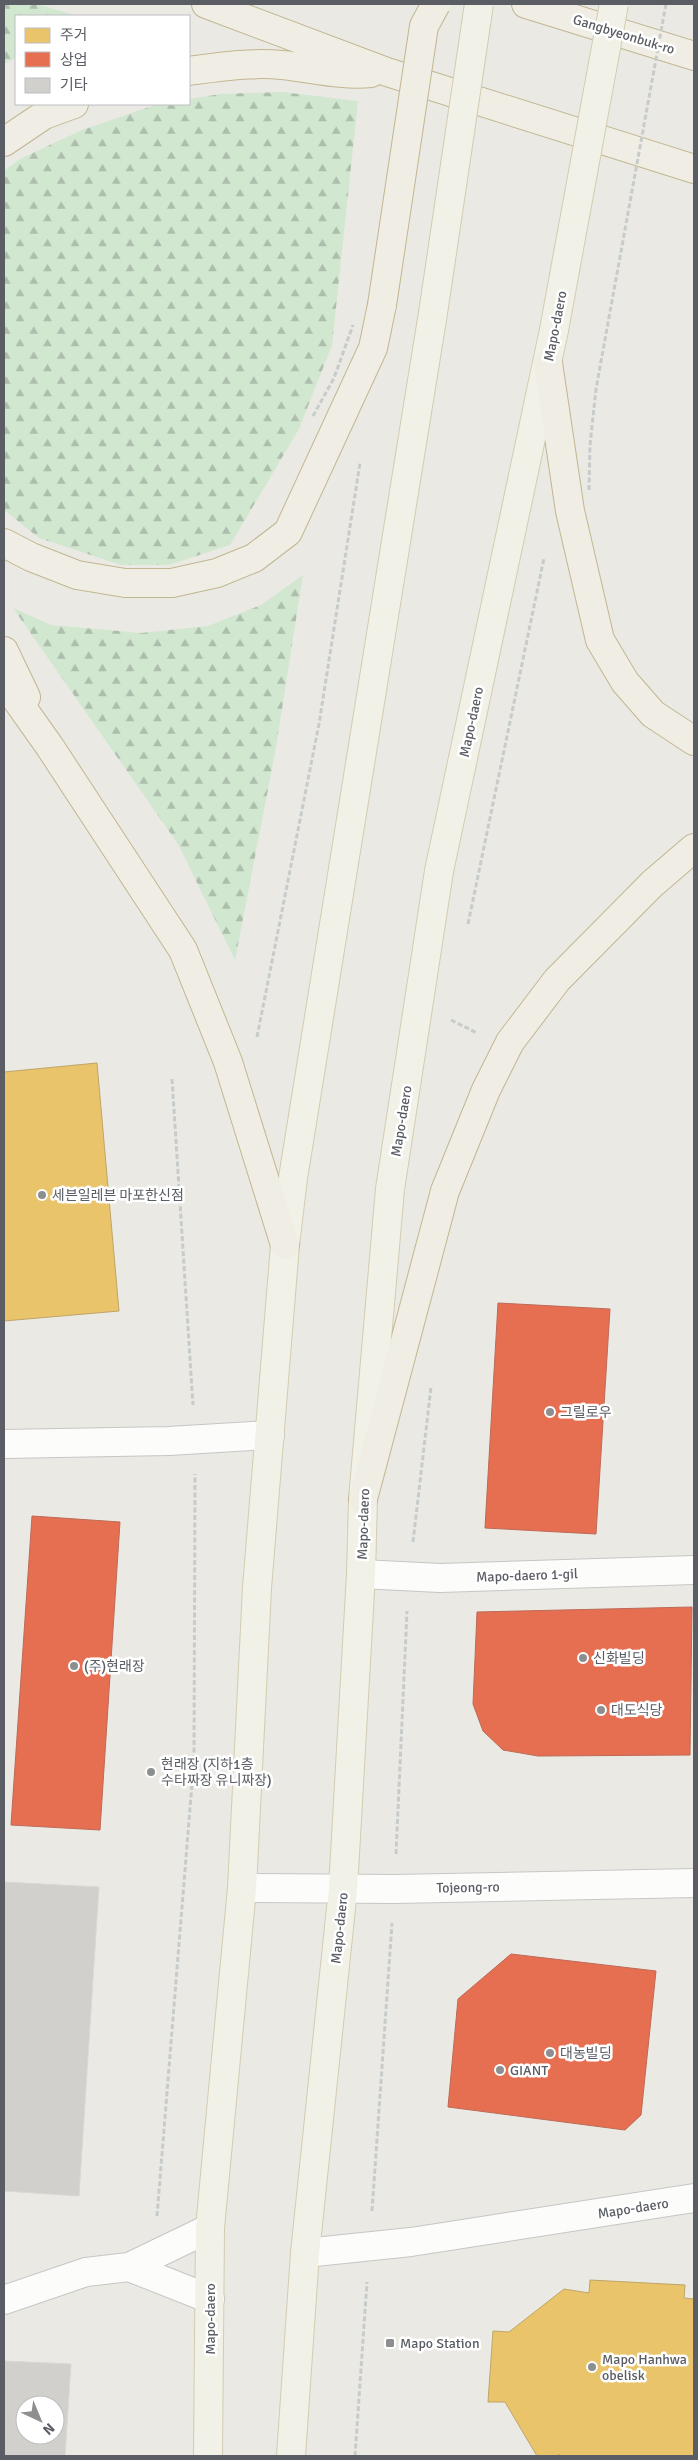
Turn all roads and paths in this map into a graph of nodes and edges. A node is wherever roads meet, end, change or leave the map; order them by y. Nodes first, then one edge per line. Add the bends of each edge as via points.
1 (206, 4) edge
2 (436, 4) edge
3 (478, 4) edge
4 (526, 4) edge
5 (614, 4) edge
6 (666, 4) edge
7 (694, 56) edge
8 (190, 71) edge
9 (387, 72) junction
10 (71, 105) edge
11 (4, 142) edge
12 (694, 170) edge
13 (548, 363) junction
14 (362, 454) dead end
15 (588, 490) dead end
16 (4, 543) edge
17 (544, 555) dead end
18 (4, 651) edge
19 (4, 682) edge
20 (694, 741) edge
21 (50, 746) junction
22 (694, 848) edge
23 (467, 931) dead end
24 (444, 1016) dead end
25 (257, 1038) dead end
26 (506, 1049) junction
27 (172, 1079) dead end
28 (285, 1245) junction
29 (432, 1383) dead end
30 (270, 1435) junction
31 (195, 1439) junction
32 (4, 1444) edge
33 (363, 1499) junction
34 (694, 1570) edge
35 (361, 1574) junction
36 (409, 1576) junction
37 (694, 1883) edge
38 (242, 1888) junction
39 (344, 1889) junction
40 (394, 1889) junction
41 (694, 2198) edge
42 (210, 2228) junction
43 (370, 2246) junction
44 (305, 2253) junction
45 (154, 2254) junction
46 (129, 2267) junction
47 (210, 2299) junction
48 (4, 2300) edge
49 (208, 2456) edge
50 (291, 2456) edge
51 (355, 2456) edge

1 - 9 highway
2 - 16 highway, bridge via 424,26 373,348 288,532 254,558 217,573 172,583 125,583 77,575
3 - 28 main road, Mapo-daero, bridge via 433,313 296,1158
4 - 7 highway, Gangbyeonbuk-ro
5 - 13 main road, Mapo-daero, bridge
6 - 15 path, bridge via 596,389
8 - 9 highway via 236,65 280,65 348,75
9 - 12 highway
10 - 11 highway via 44,114
13 - 20 highway via 570,511 600,640 625,682 653,714
13 - 33 main road, Mapo-daero via 439,871 390,1189
14 - 25 path via 319,724
17 - 23 path
18 - 21 highway
19 - 21 highway
21 - 28 highway via 183,950 228,1062
22 - 26 highway via 652,884 557,980
24 - 26 path
26 - 33 highway via 445,1191
27 - 31 path
28 - 30 main road, Mapo-daero
29 - 36 path
30 - 31 street
30 - 38 main road, Mapo-daero via 257,1588
31 - 32 street
31 - 45 path via 194,1759
33 - 35 main road, Mapo-daero
34 - 36 street, Mapo-daero 1-gil via 440,1578
35 - 36 street, Mapo-daero 1-gil
35 - 39 main road, Mapo-daero
36 - 40 path
37 - 40 street, Tojeong-ro
38 - 39 street, Tojeong-ro
38 - 42 main road, Mapo-daero
39 - 40 street, Tojeong-ro
39 - 44 main road, Mapo-daero
40 - 43 path
41 - 43 street, Mapo-daero
42 - 45 street
42 - 47 main road, Mapo-daero
43 - 44 street, Mapo-daero
43 - 51 path
44 - 50 main road, Mapo-daero
45 - 46 street
46 - 47 street
46 - 48 street via 86,2272
47 - 49 main road, Mapo-daero

